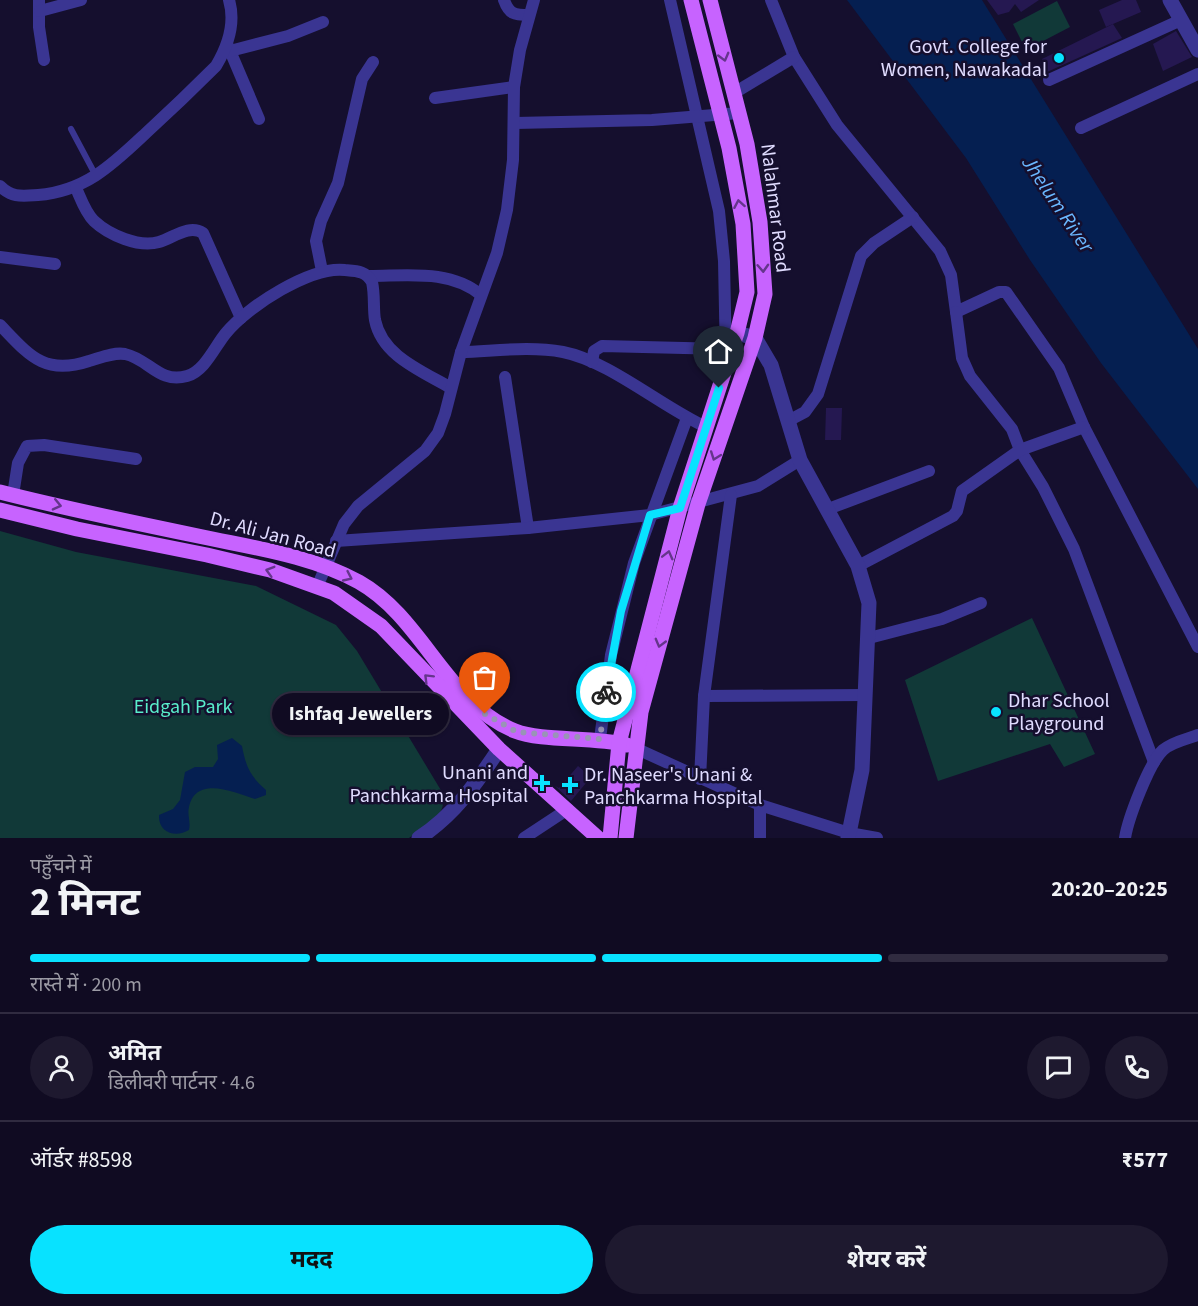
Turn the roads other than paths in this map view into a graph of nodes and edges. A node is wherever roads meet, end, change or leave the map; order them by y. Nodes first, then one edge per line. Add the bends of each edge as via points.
1 (81, 0) edge
2 (229, 0) edge
3 (504, 0) edge
4 (534, 0) edge
5 (670, 0) edge
6 (691, 0) edge
7 (710, 0) edge
8 (771, 0) edge
9 (1170, 0) edge
10 (39, 6) edge
11 (529, 15) junction
12 (1181, 20) junction
13 (323, 22) dead end
14 (1194, 33) edge
15 (229, 48) junction
16 (1198, 50) edge
17 (794, 57) junction
18 (44, 60) dead end
19 (373, 62) dead end
20 (1198, 74) edge
21 (1050, 80) dead end
22 (514, 87) junction
23 (734, 93) junction
24 (435, 98) dead end
25 (739, 113) junction
26 (720, 114) junction
27 (698, 116) junction
28 (259, 119) dead end
29 (515, 123) junction
30 (1081, 128) dead end
31 (71, 129) dead end
32 (97, 177) junction
33 (0, 186) edge
34 (76, 188) junction
35 (914, 217) junction
36 (0, 257) edge
37 (55, 264) dead end
38 (322, 271) junction
39 (369, 276) junction
40 (481, 295) junction
41 (956, 312) junction
42 (241, 318) junction
43 (0, 325) edge
44 (737, 333) junction
45 (755, 338) junction
46 (725, 349) junction
47 (461, 352) junction
48 (592, 362) junction
49 (726, 368) junction
50 (505, 377) dead end
51 (451, 388) junction
52 (687, 418) junction
53 (788, 421) junction
54 (706, 427) junction
55 (1084, 427) junction
56 (1020, 450) junction
57 (136, 459) dead end
58 (800, 460) junction
59 (930, 471) dead end
60 (6, 493) edge
61 (731, 495) junction
62 (698, 504) junction
63 (680, 508) junction
64 (828, 509) junction
65 (0, 510) edge
66 (650, 515) junction
67 (528, 528) junction
68 (336, 541) junction
69 (858, 566) junction
70 (326, 567) junction
71 (317, 587) junction
72 (981, 603) dead end
73 (869, 638) junction
74 (1198, 647) edge
75 (864, 695) junction
76 (704, 696) junction
77 (1198, 735) edge
78 (600, 739) junction
79 (619, 743) junction
80 (635, 748) junction
81 (499, 749) junction
82 (1154, 762) junction
83 (700, 779) junction
84 (760, 805) junction
85 (568, 809) junction
86 (848, 836) edge
87 (419, 838) edge
88 (524, 838) edge
89 (598, 838) edge
90 (610, 838) edge
91 (626, 838) edge
92 (760, 838) edge
93 (877, 838) edge
94 (1125, 838) edge

1 - 10 street
2 - 15 street
3 - 11 street via 513,15
4 - 11 street
5 - 27 street
6 - 26 main road, Nalahmar Road
7 -> 23 main road, Nalahmar Road
8 - 17 street
9 - 12 street
10 - 18 street
11 - 22 street
12 - 14 street
12 - 21 street
13 - 15 street via 288,36
14 - 16 street
15 - 28 street
15 - 32 street via 216,66
17 - 23 street
17 - 35 street via 837,125
19 - 38 street via 362,79 338,183 318,231 317,257
20 - 30 street
22 - 24 street
22 - 29 street
23 - 25 main road, Nalahmar Road
25 - 26 street
25 -> 45 main road, Nalahmar Road via 760,222 765,294
26 - 27 street
44 -> 26 main road, Nalahmar Road via 747,292 742,224
27 - 29 street
27 - 46 street via 720,221
29 - 40 street via 507,210 497,253
31 - 32 lane
32 - 34 street
33 - 34 street via 17,196
34 - 42 street via 94,222 133,241 159,242 191,229 203,233
35 - 41 street via 940,251 956,293
35 - 53 street via 861,256 818,394 805,411
36 - 37 street
38 - 39 street via 354,271
38 - 42 street
39 - 40 street via 453,279
39 - 51 street via 381,340 394,354
40 - 47 street
41 - 55 street via 999,292 1010,294 1059,368
41 - 56 street via 962,358 970,376 1012,429
42 - 43 street via 197,372 175,378 163,376 125,354 61,368 44,364 27,353
44 - 45 street
44 - 49 main road, Nalahmar Road
45 - 53 street via 771,364
45 -> 62 main road, Nalahmar Road
46 - 48 street via 602,346 594,351
46 - 49 street
47 - 48 street via 531,349 564,352
47 - 51 street
48 - 52 street
49 - 54 main road, Nalahmar Road
50 - 67 street
51 - 68 street via 438,433 425,451 358,506
52 - 54 street
52 - 66 street
53 - 58 street
54 - 63 main road, Nalahmar Road
55 - 56 street
55 - 74 street
56 - 69 street via 962,491 953,516
56 - 82 street via 1074,549
57 - 60 street via 44,445 27,446
58 - 61 street via 758,486
58 - 64 street
59 - 64 street
60 -> 70 main road, Dr. Ali Jan Road via 260,548
61 - 62 street
61 - 76 street
62 - 63 street
62 -> 80 main road, Nalahmar Road via 641,711
63 - 66 street
79 -> 63 main road, Nalahmar Road
64 - 69 street
71 -> 65 main road, Dr. Ali Jan Road via 270,570
66 - 67 street
66 - 78 street via 618,622
67 - 68 street
68 - 70 street
69 - 73 street via 869,603
70 - 71 street
70 -> 78 main road, Dr. Ali Jan Road via 360,582 392,608 485,714 517,732
81 -> 71 main road, Dr. Ali Jan Road via 381,626 362,610
72 - 73 street via 942,619
73 - 75 street
75 - 76 street
75 - 86 street via 862,771
76 - 83 street
77 - 82 street via 1169,746
78 - 79 main road, Dr. Ali Jan Road
79 - 80 main road
79 - 90 main road, Nalahmar Road
80 - 83 street
80 - 91 main road, Nalahmar Road
81 - 85 main road, Dr. Ali Jan Road
81 - 87 street via 471,791 438,825
82 - 94 street
83 - 84 street
84 - 86 street
84 - 92 street
85 - 88 street
85 - 89 main road, Dr. Ali Jan Road
86 - 93 street

